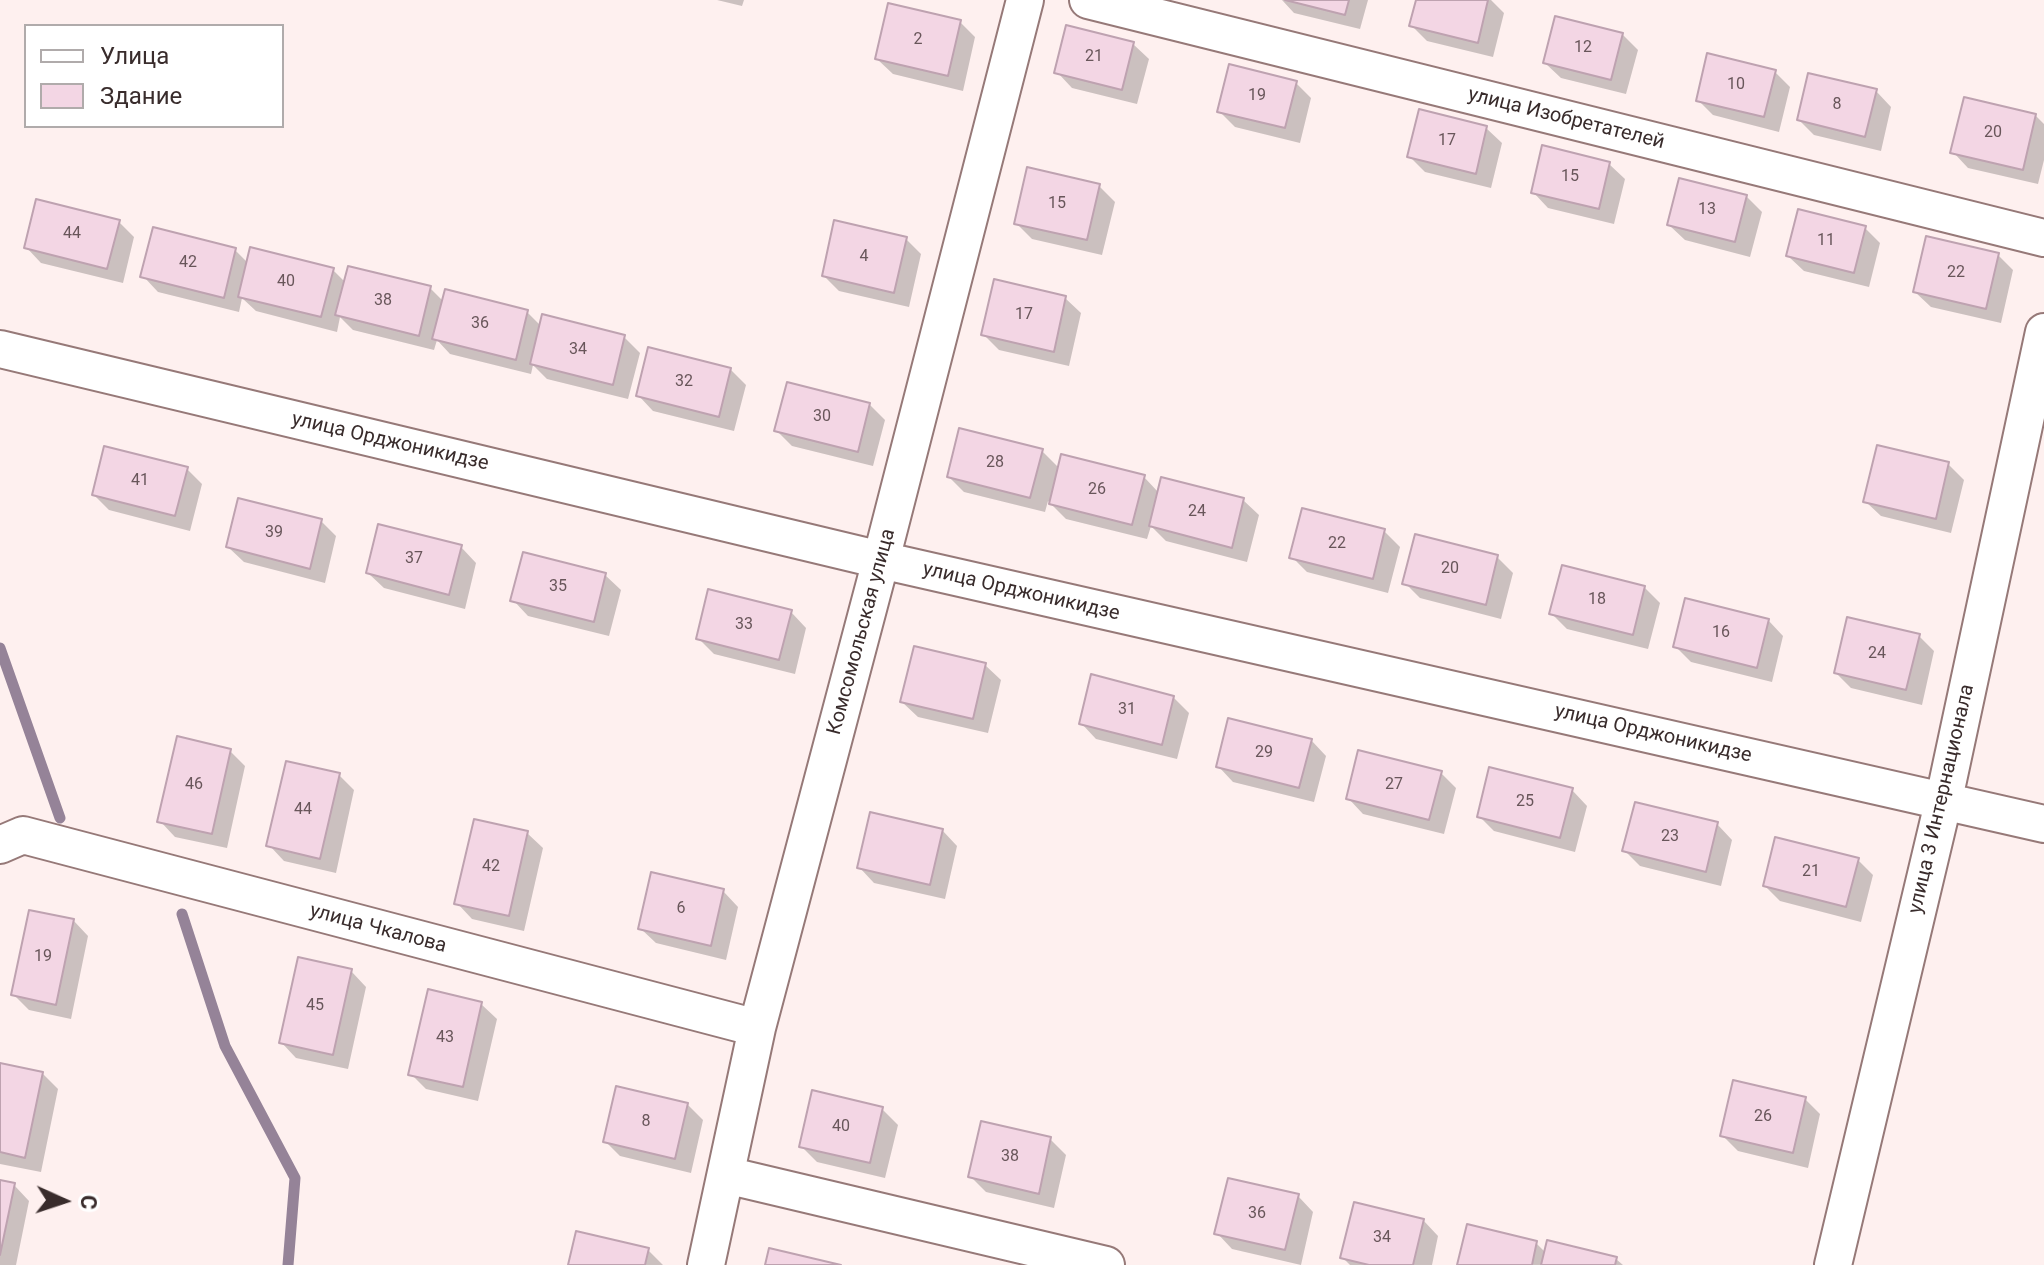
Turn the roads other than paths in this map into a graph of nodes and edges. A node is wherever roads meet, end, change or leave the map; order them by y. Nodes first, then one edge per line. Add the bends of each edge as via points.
1 (1025, 0) edge
2 (1088, 0) edge
3 (2044, 238) edge
4 (2044, 332) edge
5 (0, 349) edge
6 (881, 560) junction
7 (1944, 799) junction
8 (2044, 824) edge
9 (0, 845) edge
10 (757, 1028) junction
11 (726, 1175) junction
12 (706, 1265) edge
13 (1106, 1265) edge
14 (1833, 1265) edge

1 - 6 street, Комсомольская улица
2 - 3 street, улица Изобретателей
4 - 7 street, улица 3 Интернационала
5 - 6 street, улица Орджоникидзе
6 - 7 street, улица Орджоникидзе
6 - 10 street, Комсомольская улица
7 - 8 street, улица Орджоникидзе
7 - 14 street, улица 3 Интернационала
9 - 10 street, улица Чкалова via 23,835
10 - 11 street, Комсомольская улица
11 - 12 street, Комсомольская улица
11 - 13 street

